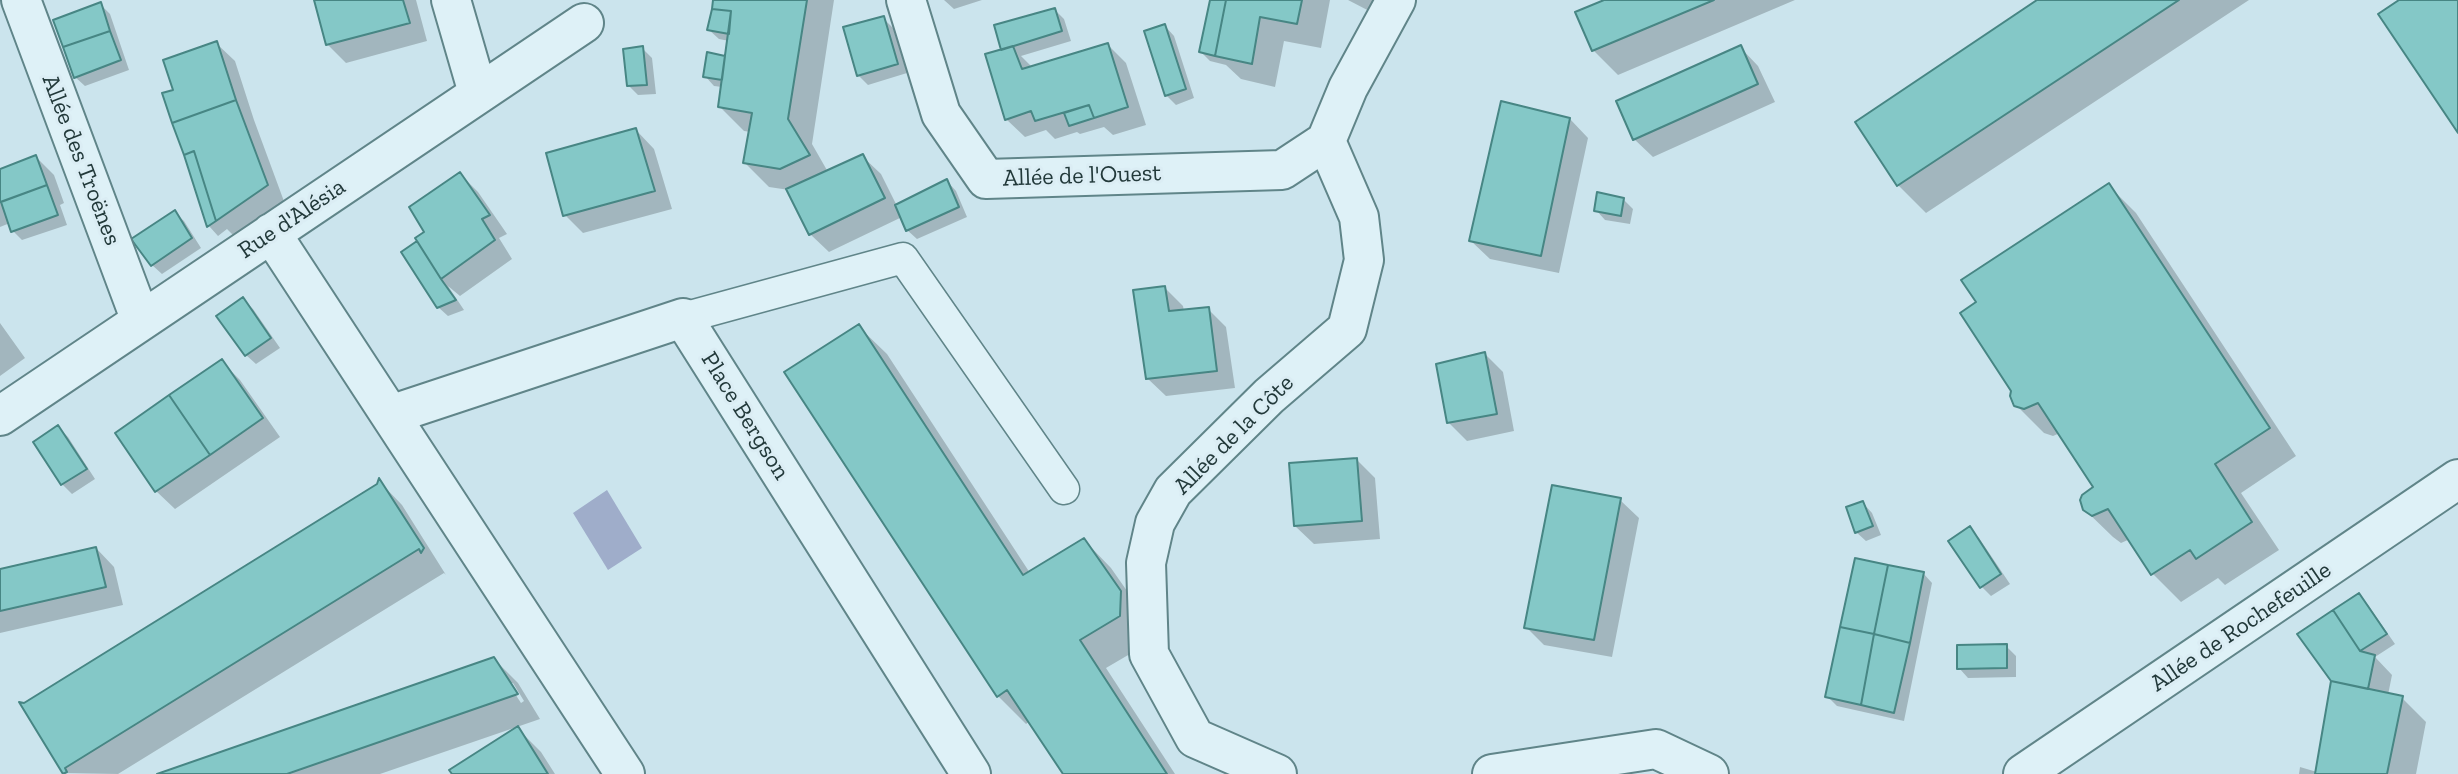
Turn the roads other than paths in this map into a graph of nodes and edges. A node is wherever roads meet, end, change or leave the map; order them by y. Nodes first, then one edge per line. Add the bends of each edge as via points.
1 (21, 0) edge
2 (451, 0) edge
3 (905, 0) edge
4 (1396, 0) edge
5 (584, 23) dead end
6 (478, 93) junction
7 (1326, 141) junction
8 (271, 233) junction
9 (683, 318) junction
10 (141, 321) junction
11 (390, 415) junction
12 (0, 416) edge
13 (2458, 479) edge
14 (1064, 489) dead end
15 (625, 774) edge
16 (971, 774) edge
17 (1277, 774) edge
18 (1492, 774) edge
19 (1709, 774) edge
20 (2023, 774) edge

1 - 10 street, Allée des Troënes
2 - 6 street
3 - 7 street, Allée de l'Ouest via 941,114 986,179 1282,170
4 - 7 street via 1348,88
5 - 6 street, Rue d'Alésia
6 - 8 street, Rue d'Alésia
7 - 17 street, Allée de la Côte via 1359,217 1364,260 1347,329 1269,396 1173,491 1155,523 1146,563 1149,654 1195,738
8 - 10 street, Rue d'Alésia
8 - 11 street
9 - 11 street
9 - 14 lane via 903,258
9 - 16 street, Place Bergson
10 - 12 street, Rue d'Alésia
11 - 15 street
13 - 20 street, Allée de Rochefeuille
18 - 19 street via 1656,748

